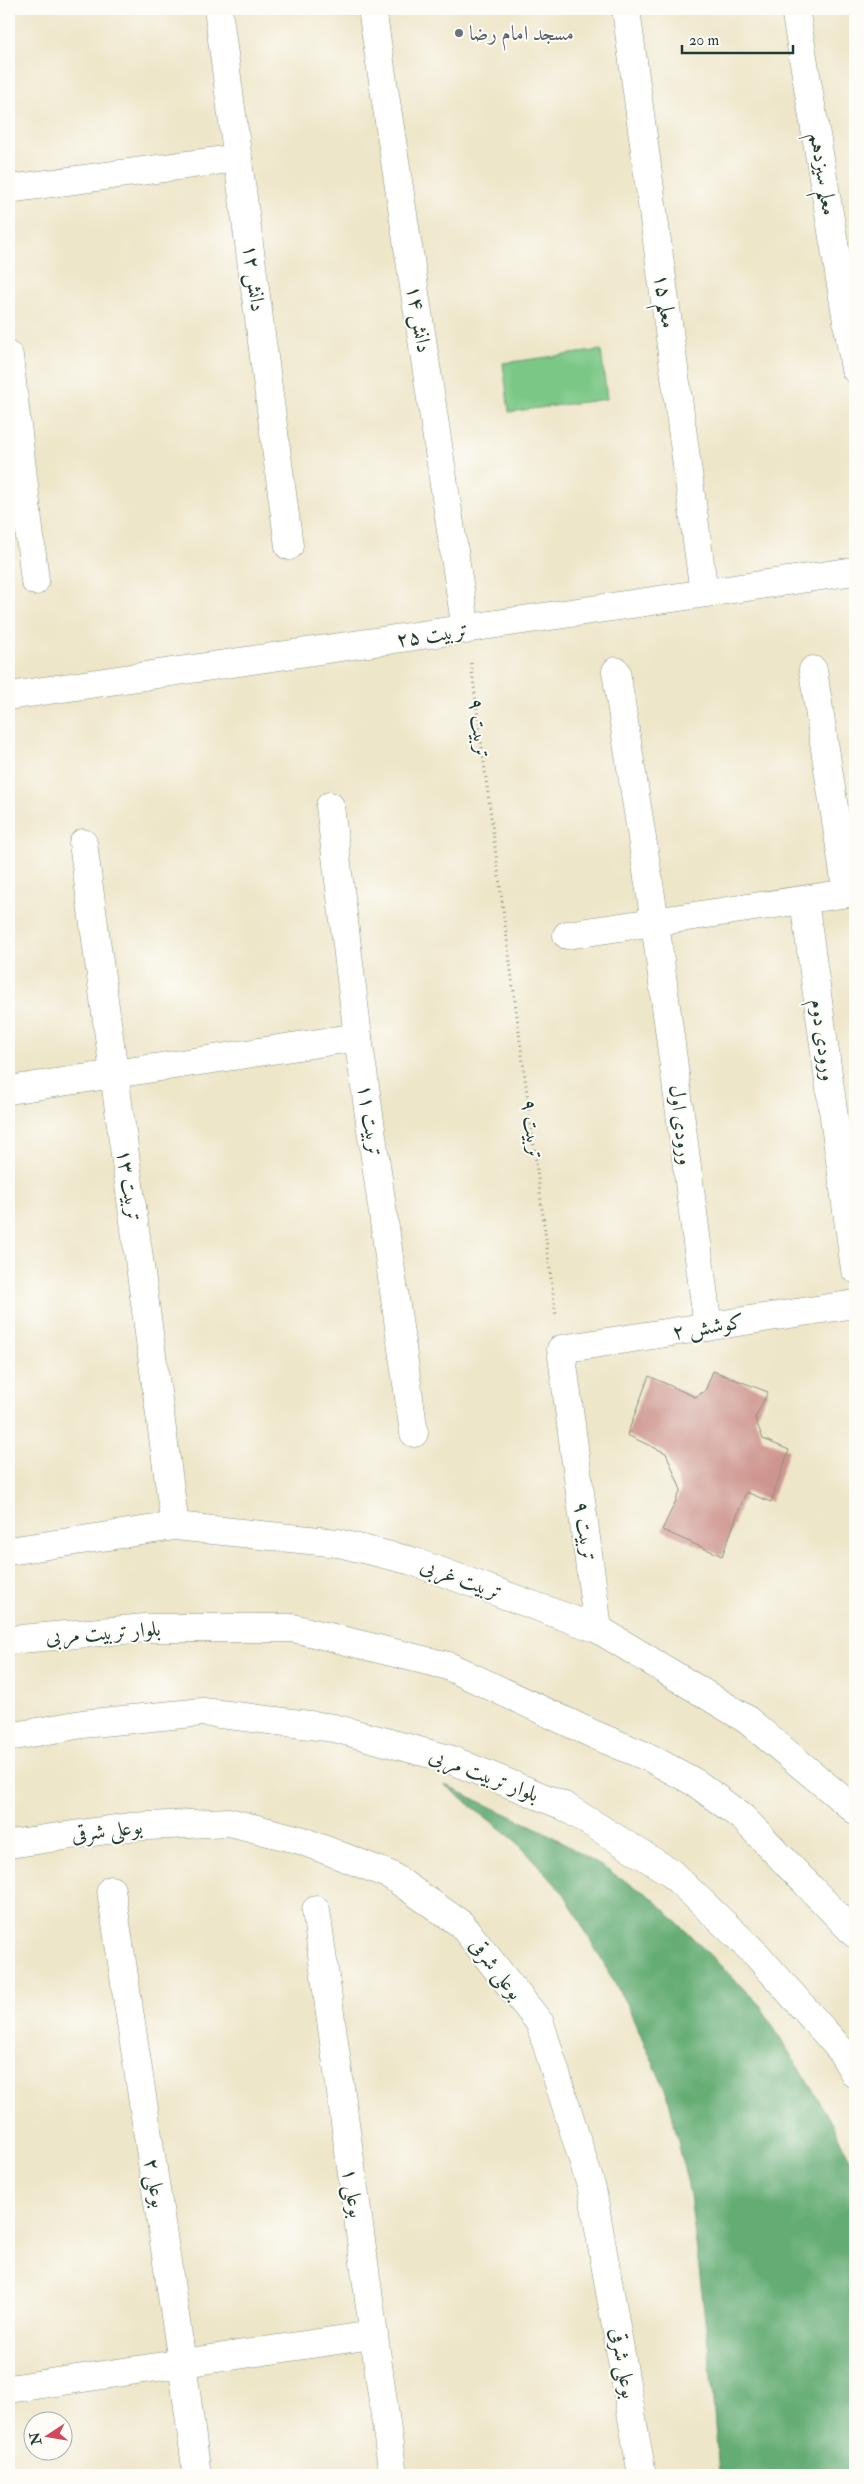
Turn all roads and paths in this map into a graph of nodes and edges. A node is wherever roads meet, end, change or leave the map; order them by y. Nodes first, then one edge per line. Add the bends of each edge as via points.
1 (218, 9) edge
2 (372, 9) edge
3 (626, 9) edge
4 (795, 9) edge
5 (238, 158) junction
6 (9, 189) edge
7 (9, 356) edge
8 (855, 369) edge
9 (289, 546) dead end
10 (855, 571) edge
11 (35, 581) dead end
12 (704, 593) junction
13 (466, 630) junction
14 (813, 670) dead end
15 (616, 671) dead end
16 (9, 696) edge
17 (330, 806) dead end
18 (84, 843) dead end
19 (851, 893) edge
20 (804, 900) junction
21 (655, 922) junction
22 (567, 935) dead end
23 (358, 1037) junction
24 (114, 1073) junction
25 (9, 1090) edge
26 (855, 1268) edge
27 (855, 1304) edge
28 (708, 1327) junction
29 (561, 1349) junction
30 (414, 1434) dead end
31 (174, 1526) junction
32 (9, 1551) edge
33 (598, 1629) junction
34 (9, 1640) edge
35 (9, 1737) edge
36 (855, 1810) edge
37 (9, 1844) edge
38 (112, 1890) dead end
39 (316, 1910) dead end
40 (855, 1934) edge
41 (855, 2074) edge
42 (372, 2335) junction
43 (182, 2362) junction
44 (9, 2389) edge
45 (197, 2475) edge
46 (393, 2475) edge
47 (642, 2475) edge

1 - 5 street, دانش ۱۲
2 - 13 street, دانش ۱۴
3 - 12 street, معلم ۱۵
4 - 8 street, معلم سیزدهم
5 - 6 street
5 - 9 street, دانش ۱۲
7 - 11 street
10 - 12 street, تربیت ۲۵
12 - 13 street, تربیت ۲۵
13 - 16 street, تربیت ۲۵
13 - 29 path, تربیت ۹
14 - 19 street
15 - 21 street, ورودی اول
17 - 23 street, تربیت ۱۱
18 - 24 street, تربیت ۱۳
19 - 20 street
20 - 21 street
20 - 26 street, ورودی دوم
21 - 22 street
21 - 28 street, ورودی اول
23 - 24 street
23 - 30 street, تربیت ۱۱
24 - 25 street
24 - 31 street, تربیت ۱۳
27 - 28 street, کوشش ۲
28 - 29 street, کوشش ۲
29 - 33 street, تربیت ۹
31 - 32 street, تربیت غربی
31 - 33 street, تربیت غربی via 338,1543 412,1562
33 - 36 street, تربیت غربی via 746,1719
34 - 40 street, بلوار تربیت مربی via 145,1628 293,1628 448,1666 650,1758 696,1783 743,1818
35 - 41 street, بلوار تربیت مربی via 82,1724 203,1712 334,1728 449,1759 564,1806 670,1872 757,1955 840,2049
37 - 47 street, بوعلی شرقی via 129,1827 229,1822 300,1840 390,1875 460,1924 540,2024 592,2189
38 - 43 street, بوعلی ۲
39 - 42 street, بوعلی ۱
42 - 43 street
42 - 46 street, بوعلی ۱
43 - 44 street
43 - 45 street, بوعلی ۲

